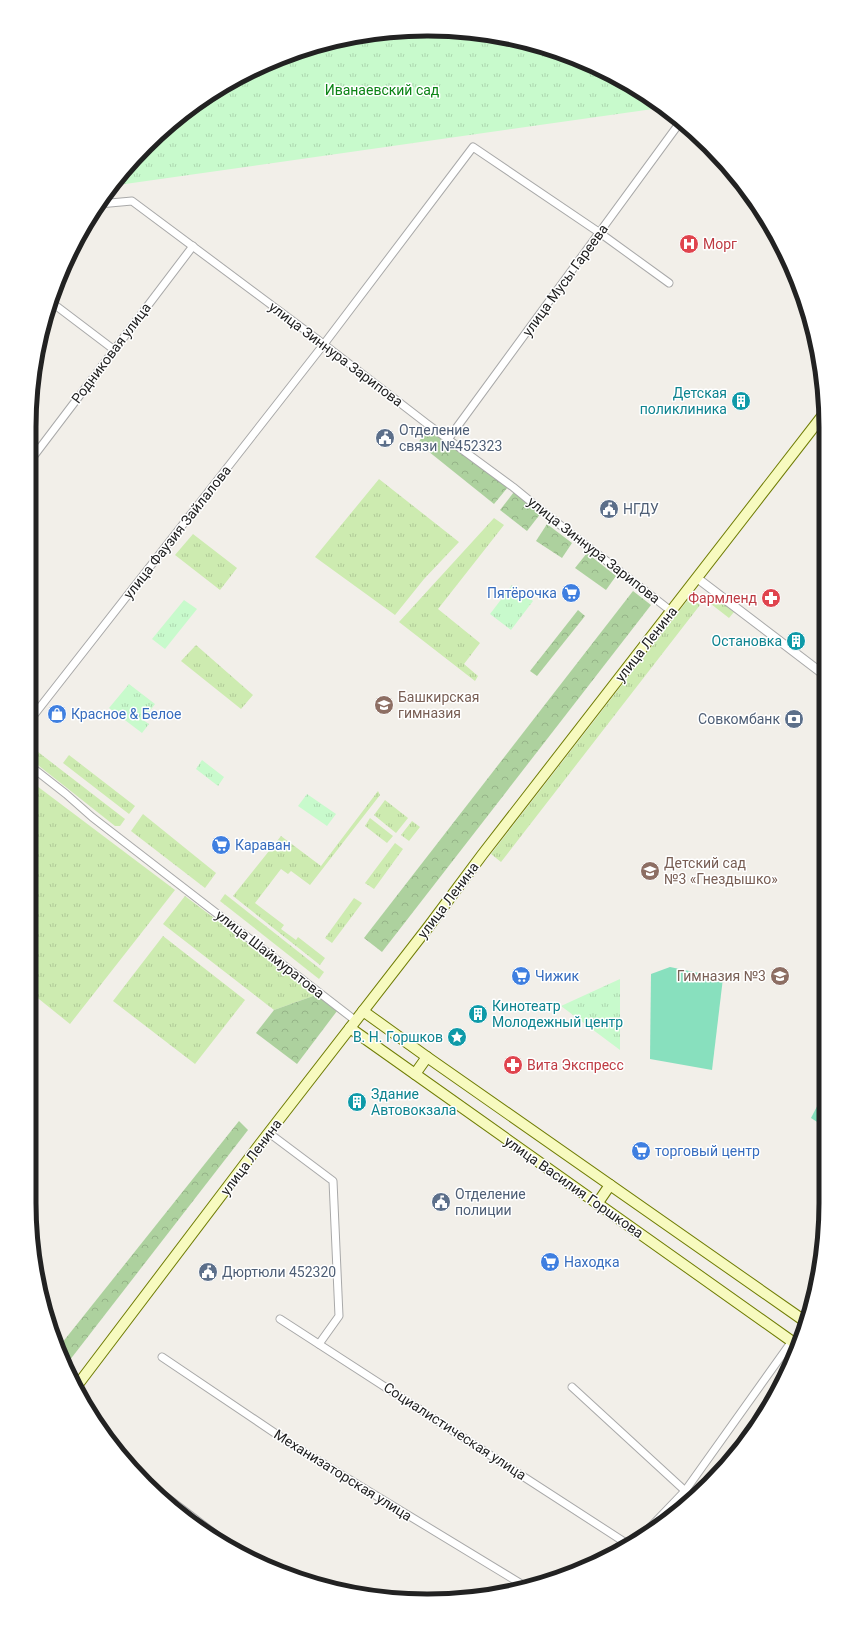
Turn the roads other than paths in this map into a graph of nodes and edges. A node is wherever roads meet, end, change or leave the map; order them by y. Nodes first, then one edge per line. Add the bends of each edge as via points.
1 (677, 126) edge
2 (107, 203) edge
3 (600, 233) junction
4 (193, 246) junction
5 (669, 283) dead end
6 (56, 306) edge
7 (324, 344) junction
8 (113, 349) junction
9 (819, 421) edge
10 (449, 438) junction
11 (36, 453) edge
12 (697, 578) junction
13 (671, 611) junction
14 (819, 670) edge
15 (36, 712) edge
16 (36, 771) edge
17 (364, 1011) junction
18 (353, 1024) junction
19 (427, 1057) junction
20 (415, 1074) junction
21 (268, 1134) junction
22 (610, 1185) junction
23 (597, 1204) junction
24 (280, 1319) dead end
25 (801, 1319) edge
26 (793, 1342) edge
27 (320, 1344) junction
28 (791, 1347) edge
29 (162, 1357) dead end
30 (79, 1382) edge
31 (572, 1387) dead end
32 (685, 1490) junction
33 (689, 1494) edge
34 (658, 1519) edge
35 (624, 1542) edge
36 (520, 1583) edge

1 - 3 street, улица Мусы Гареева
2 - 4 street, улица Зиннура Зарипова via 132,201
3 - 5 street
3 - 7 street, улица Фаузия Зайлалова via 473,147
3 - 10 street, улица Мусы Гареева
4 - 7 street, улица Зиннура Зарипова
4 - 8 street, Родниковая улица
6 - 8 street
7 - 10 street, улица Зиннура Зарипова
7 - 15 street, улица Фаузия Зайлалова
8 - 11 street, Родниковая улица
9 - 12 main road, улица Ленина
10 - 13 street, улица Зиннура Зарипова
12 - 13 main road, улица Ленина
12 - 14 street
13 - 17 main road, улица Ленина
16 - 18 street, улица Шаймуратова
17 - 18 main road, улица Ленина
17 - 19 main road, улица Василия Горшкова
18 - 20 main road, улица Василия Горшкова
18 - 21 main road, улица Ленина
19 - 20 main road
19 - 22 main road, улица Василия Горшкова
20 - 23 main road, улица Василия Горшкова
21 - 27 street via 333,1181 339,1316
21 - 30 main road, улица Ленина
22 - 23 main road
22 - 25 main road, улица Василия Горшкова
23 - 26 main road, улица Василия Горшкова
24 - 27 street, Социалистическая улица
27 - 35 street, Социалистическая улица
28 - 32 street
29 - 36 street, Механизаторская улица via 290,1444
31 - 32 street
32 - 33 street
32 - 34 street

